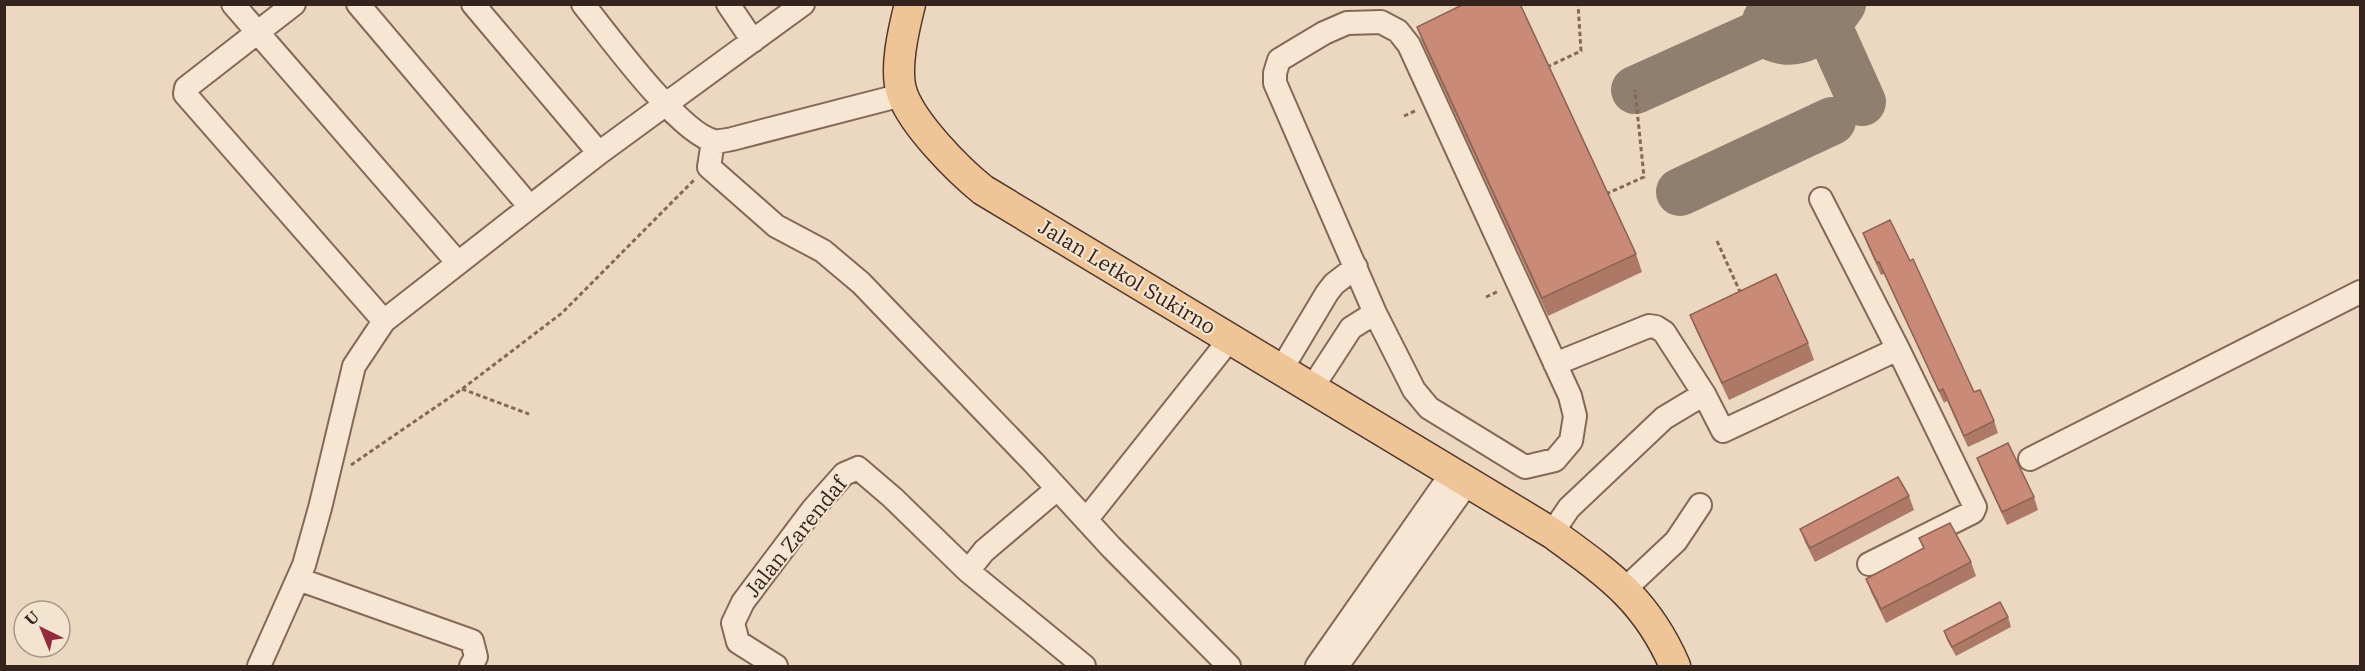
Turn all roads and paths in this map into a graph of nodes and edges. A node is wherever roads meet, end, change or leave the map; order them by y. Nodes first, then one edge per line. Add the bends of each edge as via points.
1 (233, 4) edge
2 (294, 4) edge
3 (358, 4) edge
4 (473, 4) edge
5 (584, 4) edge
6 (728, 4) edge
7 (803, 4) edge
8 (910, 4) edge
9 (1578, 4) edge
10 (259, 32) junction
11 (753, 41) junction
12 (1547, 67) edge
13 (1635, 90) dead end
14 (902, 94) junction
15 (665, 105) junction
16 (714, 141) junction
17 (599, 153) junction
18 (709, 167) junction
19 (1606, 194) edge
20 (1821, 199) dead end
21 (530, 207) junction
22 (1716, 241) dead end
23 (458, 263) junction
24 (1356, 267) junction
25 (2361, 292) edge
26 (1745, 304) edge
27 (1375, 313) junction
28 (384, 321) junction
29 (1230, 339) junction
30 (1898, 349) junction
31 (1555, 364) junction
32 (1281, 370) junction
33 (1312, 388) junction
34 (462, 390) junction
35 (1704, 394) junction
36 (529, 414) dead end
37 (2030, 459) dead end
38 (1459, 477) junction
39 (324, 483) junction
40 (1057, 489) junction
41 (1700, 505) dead end
42 (1086, 520) junction
43 (1552, 532) junction
44 (1869, 564) dead end
45 (968, 571) junction
46 (298, 579) junction
47 (1625, 589) junction
48 (259, 666) edge
49 (471, 666) edge
50 (776, 666) edge
51 (1084, 666) edge
52 (1229, 666) edge
53 (1317, 666) edge
54 (1337, 666) edge
55 (1675, 666) edge

1 - 10 street
2 - 10 street
3 - 21 street
4 - 17 street
5 - 15 street
6 - 11 street
7 - 11 street
8 - 14 main road, Jalan Letkol Sukirno via 899,62
9 - 12 path via 1581,51
10 - 23 street
10 - 28 street via 186,88 185,94
11 - 15 street
13 - 19 path via 1644,177
14 - 16 street
14 - 29 main road, Jalan Letkol Sukirno via 936,144 960,172 983,190
15 - 16 street
15 - 17 street
16 - 18 street
17 - 21 street
18 - 34 path via 562,313
18 - 40 street via 776,226 823,251 861,283
20 - 30 street
21 - 23 street
22 - 26 path
23 - 28 street
24 - 27 street
24 - 31 street via 1275,83 1275,73 1279,60 1324,33 1347,23 1382,22 1398,31 1409,45
24 - 32 street via 1327,293
25 - 37 street
27 - 31 street via 1414,390 1429,408 1525,467 1555,460 1571,441 1575,416
27 - 33 street via 1351,328
28 - 39 street via 354,366
29 - 32 main road, Jalan Letkol Sukirno
29 - 42 street
30 - 35 street via 1723,431
30 - 44 street via 1975,507
31 - 35 street via 1649,326 1656,327 1664,332
32 - 33 main road, Jalan Letkol Sukirno
33 - 38 main road, Jalan Letkol Sukirno
34 - 36 path
34 - 39 path
35 - 43 street via 1664,418 1569,508
38 - 43 main road, Jalan Letkol Sukirno
38 - 53 street
38 - 54 street
39 - 46 street
40 - 42 street
40 - 45 street via 984,550
41 - 47 street via 1677,541
42 - 52 street
43 - 47 main road, Jalan Letkol Sukirno
45 - 50 street, Jalan Zarendaf via 858,468 844,474 743,602 733,622 738,642
45 - 51 street
46 - 48 street
46 - 49 street via 472,641 476,657
47 - 55 main road, Jalan Letkol Sukirno via 1653,624

